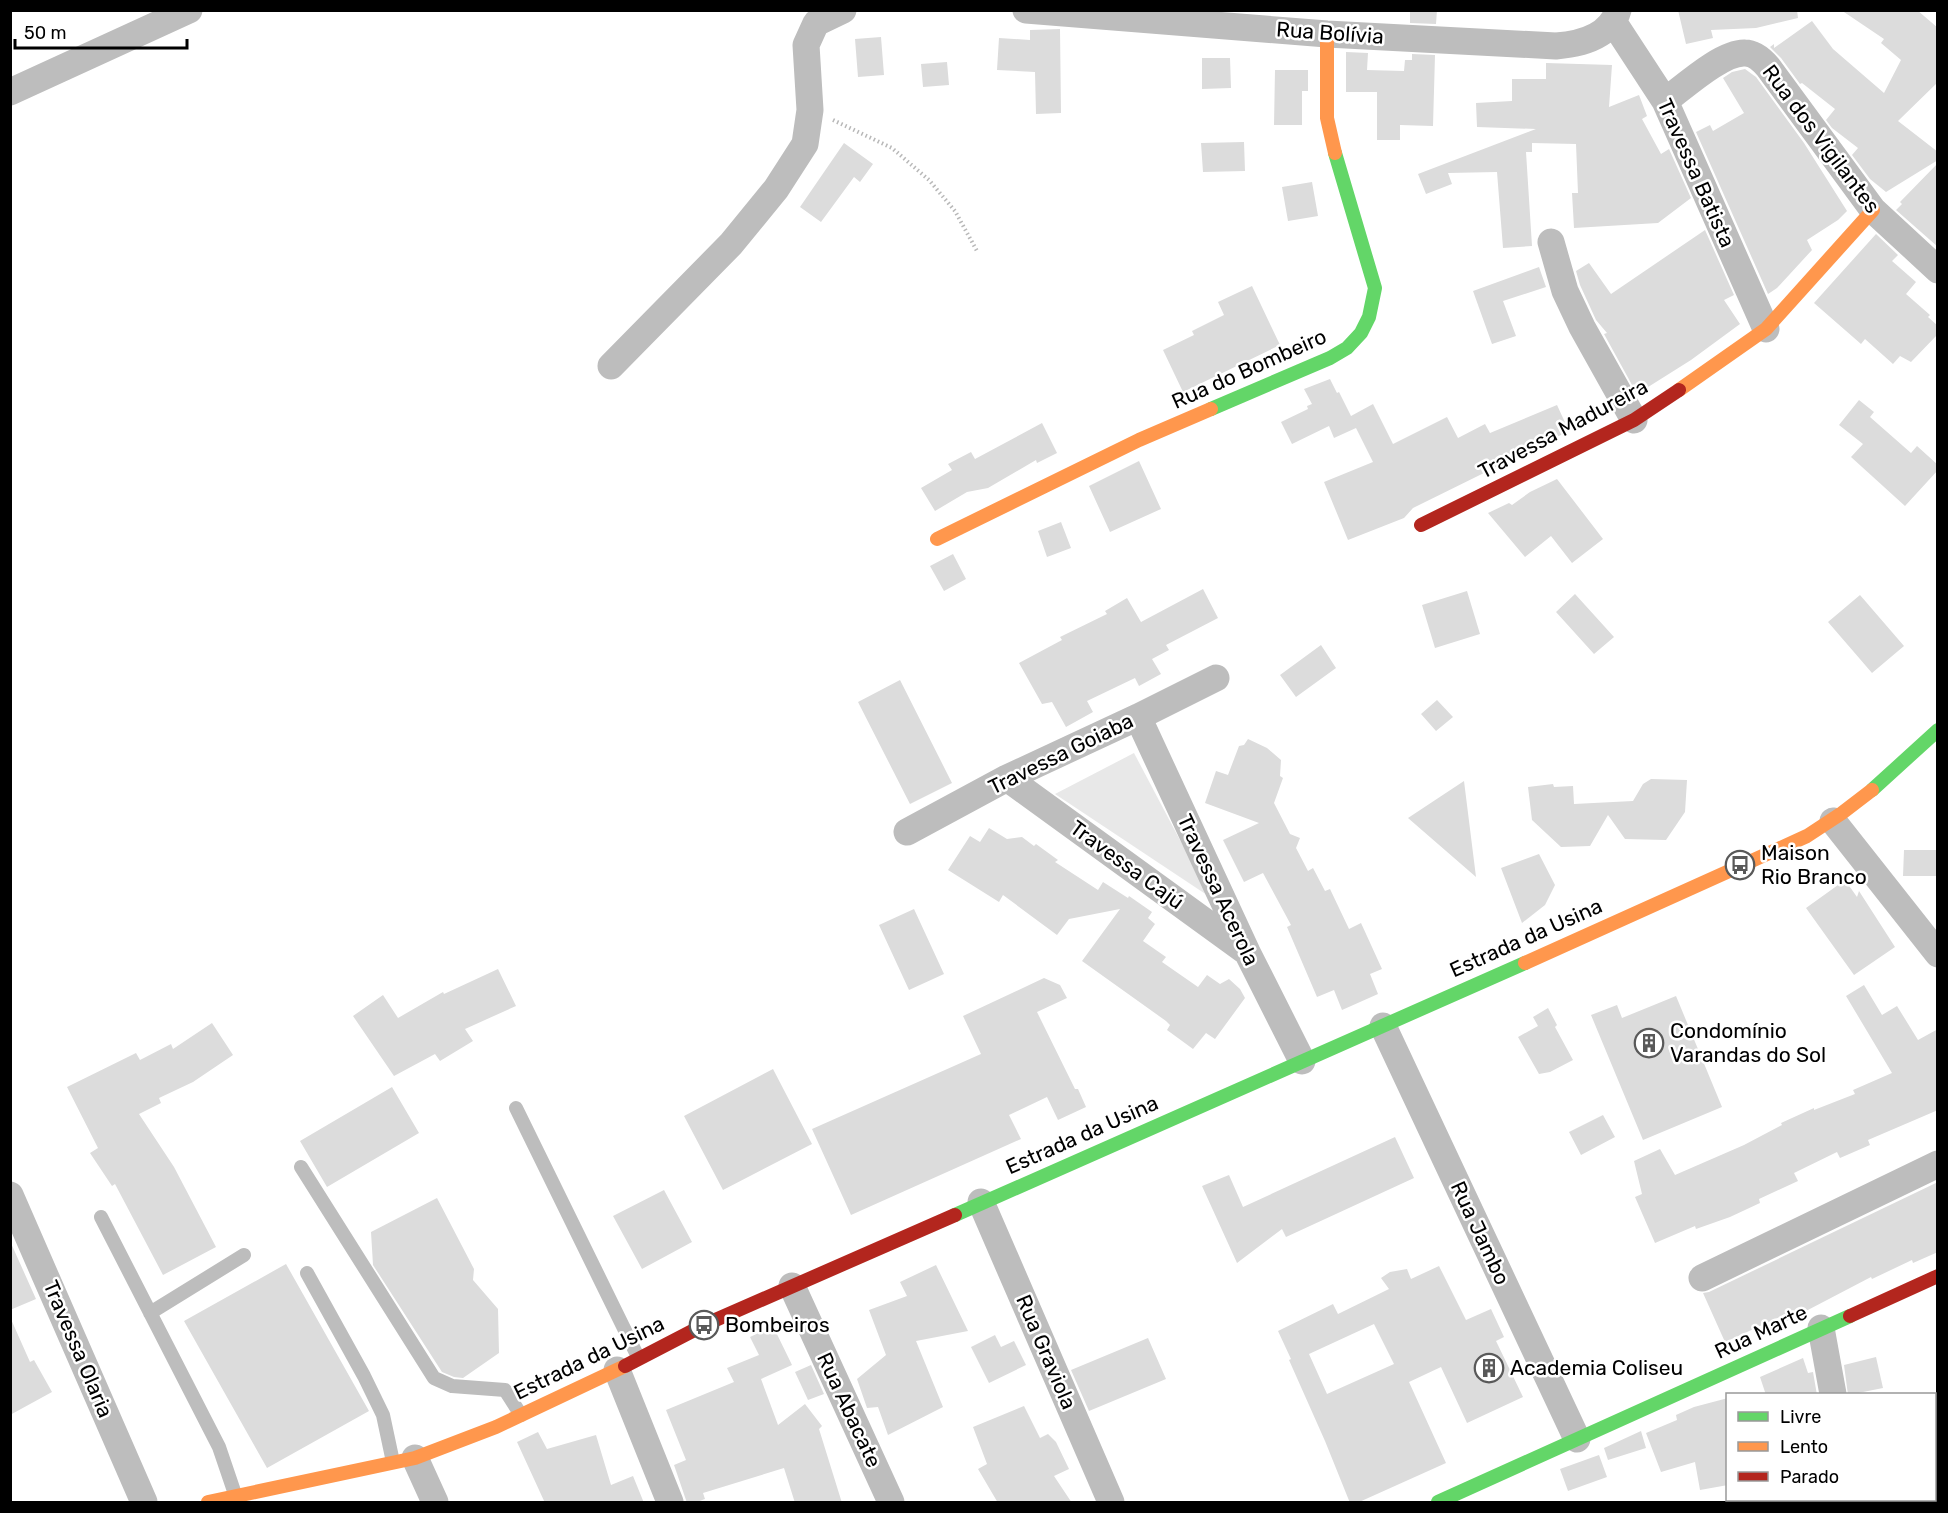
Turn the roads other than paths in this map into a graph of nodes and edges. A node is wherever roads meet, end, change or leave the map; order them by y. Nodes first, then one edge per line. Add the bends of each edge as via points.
1 (189, 10) edge
2 (843, 10) edge
3 (1026, 10) edge
4 (1616, 17) edge
5 (1327, 34) junction
6 (10, 92) edge
7 (1665, 101) junction
8 (1873, 210) junction
9 (1551, 242) dead end
10 (1938, 270) edge
11 (1766, 329) junction
12 (611, 366) dead end
13 (1634, 420) junction
14 (1421, 525) dead end
15 (937, 539) dead end
16 (1216, 678) dead end
17 (1138, 717) junction
18 (1938, 730) edge
19 (1007, 778) junction
20 (1833, 820) junction
21 (907, 832) dead end
22 (1247, 952) junction
23 (1938, 954) edge
24 (1383, 1026) junction
25 (1302, 1061) junction
26 (516, 1108) dead end
27 (1938, 1164) edge
28 (301, 1167) dead end
29 (10, 1195) edge
30 (981, 1202) junction
31 (101, 1217) dead end
32 (244, 1255) dead end
33 (307, 1273) dead end
34 (1938, 1276) edge
35 (1702, 1278) dead end
36 (792, 1286) junction
37 (150, 1313) junction
38 (1821, 1328) junction
39 (627, 1364) junction
40 (1833, 1393) edge
41 (521, 1415) junction
42 (1577, 1439) junction
43 (404, 1460) junction
44 (236, 1497) junction
45 (144, 1503) edge
46 (208, 1503) edge
47 (435, 1503) edge
48 (670, 1503) edge
49 (891, 1503) edge
50 (1111, 1503) edge
51 (1438, 1503) edge

1 - 6 street
2 - 12 street via 816,23 806,45 810,110 804,144 776,189 731,244
3 - 5 street, Rua Bolívia
4 - 5 street, Rua Bolívia via 1594,37 1577,45
4 - 7 street, Travessa Batista
5 - 15 street, Rua do Bombeiro via 1327,118 1375,288 1361,333 1330,358 1139,440
7 - 8 street, Rua dos Vigilantes via 1723,58 1746,52 1758,57
7 - 11 street, Travessa Batista
8 - 10 street, Rua dos Vigilantes
8 - 11 street, Travessa Madureira
9 - 13 street via 1565,291
11 - 13 street, Travessa Madureira
13 - 14 street, Travessa Madureira
16 - 17 street, Travessa Goiaba
17 - 19 street, Travessa Goiaba
17 - 22 street, Travessa Acerola
18 - 20 street, Estrada da Usina
19 - 21 street, Travessa Goiaba
19 - 22 street, Travessa Cajú
20 - 23 street
20 - 24 street, Estrada da Usina via 1806,836
22 - 25 street, Travessa Acerola
24 - 25 street, Estrada da Usina
24 - 42 street, Rua Jambo
25 - 30 street, Estrada da Usina
26 - 39 lane
27 - 35 street
28 - 41 lane via 434,1378 452,1386 505,1390
29 - 45 street, Travessa Olaria
30 - 36 street, Estrada da Usina
30 - 50 street, Rua Graviola
31 - 37 lane
32 - 37 lane
33 - 43 lane via 364,1376
34 - 38 street, Rua Marte
36 - 39 street, Estrada da Usina
36 - 49 street, Rua Abacate
37 - 44 lane via 219,1446
38 - 40 street
38 - 42 street, Rua Marte
39 - 41 street, Estrada da Usina
39 - 48 street
41 - 43 street, Estrada da Usina
42 - 51 street, Rua Marte
43 - 44 street, Estrada da Usina
43 - 47 street
44 - 46 street, Estrada da Usina

